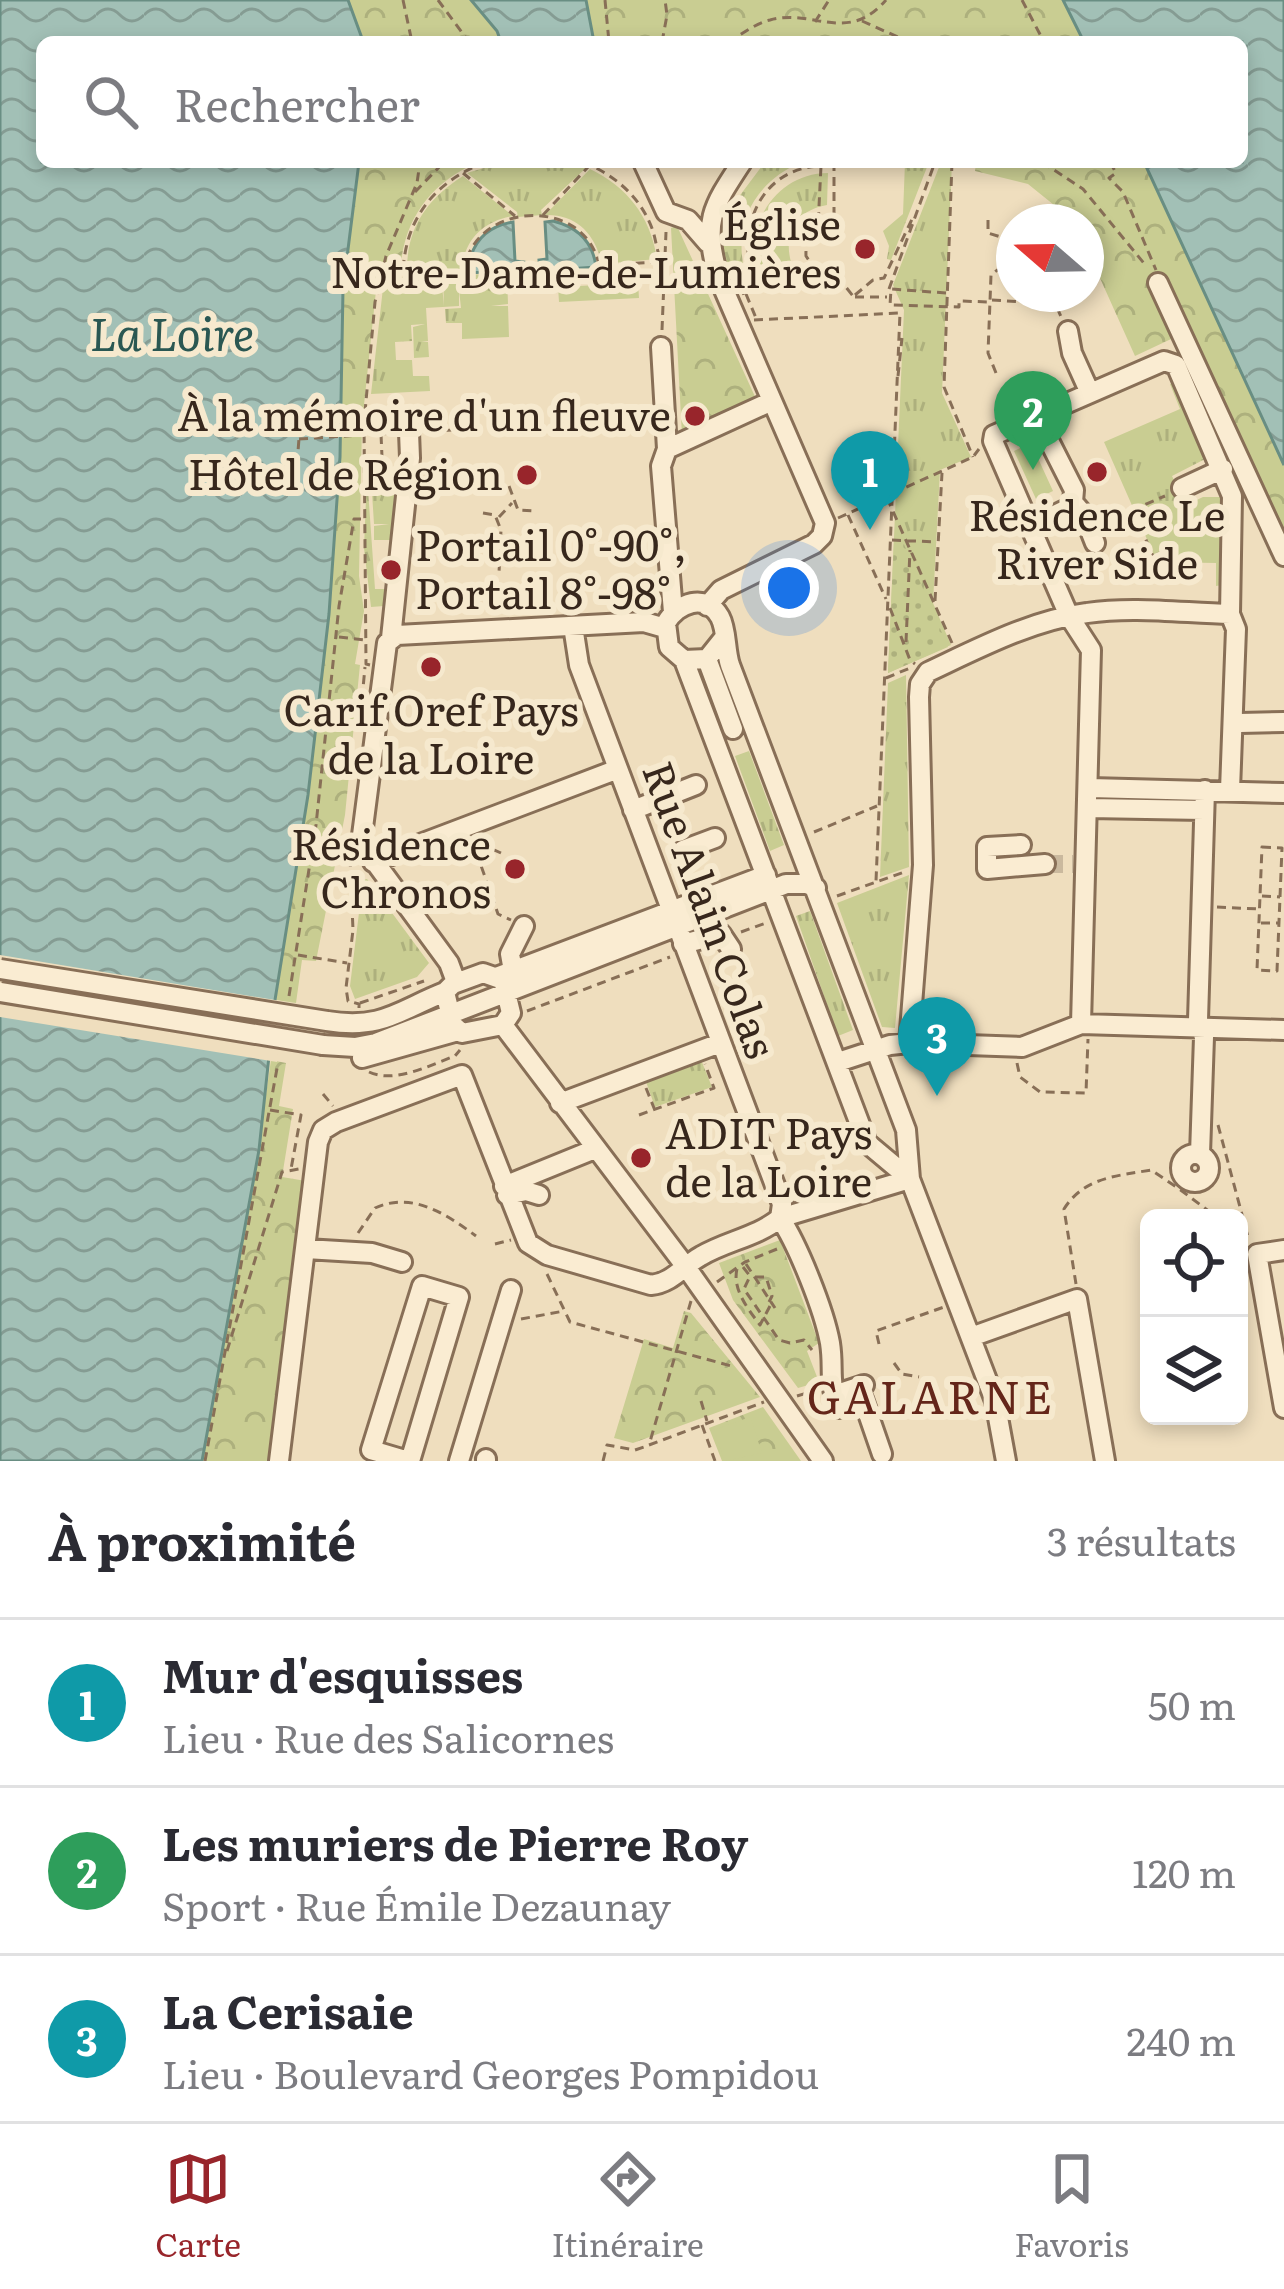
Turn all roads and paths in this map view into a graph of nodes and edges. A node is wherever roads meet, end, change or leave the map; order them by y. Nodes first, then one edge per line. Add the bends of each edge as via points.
1 (404, 0) edge
2 (439, 0) edge
3 (605, 0) edge
4 (665, 0) edge
5 (829, 0) edge
6 (886, 0) edge
7 (1022, 0) edge
8 (860, 20) junction
9 (814, 24) junction
10 (887, 32) junction
11 (411, 36) edge
12 (465, 36) edge
13 (608, 36) edge
14 (663, 36) edge
15 (739, 36) edge
16 (890, 36) edge
17 (896, 36) edge
18 (1041, 36) edge
19 (418, 168) edge
20 (438, 168) edge
21 (471, 168) edge
22 (587, 168) edge
23 (595, 168) edge
24 (646, 168) edge
25 (738, 168) edge
26 (812, 168) edge
27 (821, 168) edge
28 (834, 168) edge
29 (932, 168) edge
30 (952, 168) edge
31 (1051, 168) edge
32 (1114, 168) edge
33 (461, 172) junction
34 (410, 198) junction
35 (666, 212) junction
36 (915, 214) junction
37 (543, 218) junction
38 (515, 219) junction
39 (988, 220) dead end
40 (818, 227) junction
41 (996, 235) edge
42 (708, 243) junction
43 (660, 262) junction
44 (809, 264) junction
45 (666, 267) junction
46 (996, 269) edge
47 (1159, 284) junction
48 (756, 287) junction
49 (891, 289) junction
50 (948, 293) junction
51 (737, 296) junction
52 (853, 296) junction
53 (890, 297) junction
54 (990, 301) junction
55 (996, 301) edge
56 (947, 306) junction
57 (1059, 312) edge
58 (1068, 332) joint
59 (902, 338) dead end
60 (661, 347) joint
61 (996, 373) dead end
62 (896, 376) junction
63 (1090, 393) junction
64 (772, 401) junction
65 (301, 412) dead end
66 (365, 412) junction
67 (1036, 415) junction
68 (480, 428) dead end
69 (409, 432) joint
70 (364, 434) junction
71 (994, 438) junction
72 (299, 439) junction
73 (667, 449) junction
74 (973, 457) junction
75 (363, 458) junction
76 (297, 464) dead end
77 (1223, 469) junction
78 (942, 471) junction
79 (508, 486) dead end
80 (1183, 488) joint
81 (889, 496) junction
82 (1073, 502) junction
83 (512, 503) junction
84 (892, 507) junction
85 (537, 511) dead end
86 (1133, 511) junction
87 (483, 513) dead end
88 (848, 513) junction
89 (497, 518) junction
90 (362, 519) junction
91 (1103, 520) dead end
92 (825, 523) junction
93 (1032, 526) junction
94 (891, 540) junction
95 (938, 542) junction
96 (909, 543) junction
97 (1094, 547) joint
98 (1284, 556) edge
99 (1156, 562) junction
100 (1201, 564) dead end
101 (499, 573) dead end
102 (935, 603) junction
103 (888, 604) junction
104 (707, 605) junction
105 (1230, 614) junction
106 (1069, 616) junction
107 (669, 620) junction
108 (573, 626) junction
109 (394, 636) junction
110 (336, 637) junction
111 (723, 640) junction
112 (906, 644) junction
113 (959, 658) junction
114 (707, 659) junction
115 (684, 660) junction
116 (916, 665) dead end
117 (754, 722) junction
118 (1284, 722) edge
119 (1240, 723) dead end
120 (724, 733) junction
121 (618, 769) junction
122 (696, 784) dead end
123 (1090, 788) junction
124 (1230, 790) junction
125 (1284, 793) edge
126 (1205, 800) junction
127 (879, 806) junction
128 (1089, 808) junction
129 (633, 810) junction
130 (813, 832) dead end
131 (715, 838) dead end
132 (1022, 844) dead end
133 (682, 850) dead end
134 (501, 853) dead end
135 (373, 862) junction
136 (1045, 864) tunnel mouth
137 (922, 866) junction
138 (876, 881) junction
139 (770, 883) junction
140 (489, 890) junction
141 (482, 892) dead end
142 (824, 893) junction
143 (1260, 896) junction
144 (1280, 897) junction
145 (1215, 907) dead end
146 (1259, 909) junction
147 (1282, 911) edge
148 (1259, 922) junction
149 (1279, 923) junction
150 (524, 926) joint
151 (679, 934) junction
152 (731, 949) dead end
153 (295, 954) junction
154 (349, 963) dead end
155 (0, 973) edge
156 (507, 979) junction
157 (450, 987) junction
158 (0, 992) edge
159 (0, 1002) edge
160 (288, 1002) dead end
161 (358, 1004) dead end
162 (534, 1009) dead end
163 (448, 1013) junction
164 (503, 1024) junction
165 (1200, 1027) junction
166 (1284, 1030) edge
167 (1084, 1031) junction
168 (324, 1037) junction
169 (459, 1040) junction
170 (720, 1043) junction
171 (909, 1043) junction
172 (876, 1049) junction
173 (700, 1051) junction
174 (1017, 1061) dead end
175 (838, 1062) junction
176 (278, 1063) dead end
177 (362, 1070) dead end
178 (640, 1073) junction
179 (323, 1094) dead end
180 (332, 1103) dead end
181 (560, 1103) junction
182 (654, 1109) junction
183 (1202, 1109) junction
184 (268, 1110) junction
185 (639, 1114) dead end
186 (595, 1150) junction
187 (307, 1168) dead end
188 (291, 1172) junction
189 (910, 1179) junction
190 (1181, 1183) junction
191 (506, 1190) junction
192 (539, 1195) dead end
193 (1208, 1209) edge
194 (1238, 1209) edge
195 (780, 1218) junction
196 (476, 1236) dead end
197 (792, 1237) junction
198 (1248, 1241) edge
199 (306, 1249) junction
200 (1284, 1250) edge
201 (353, 1252) junction
202 (1257, 1254) junction
203 (547, 1255) junction
204 (402, 1262) dead end
205 (741, 1265) junction
206 (686, 1267) junction
207 (755, 1276) junction
208 (766, 1277) junction
209 (768, 1287) junction
210 (511, 1290) dead end
211 (703, 1292) junction
212 (1077, 1299) junction
213 (958, 1302) junction
214 (771, 1306) junction
215 (565, 1311) junction
216 (764, 1321) junction
217 (501, 1323) junction
218 (971, 1336) junction
219 (879, 1344) dead end
220 (808, 1350) dead end
221 (225, 1351) junction
222 (676, 1351) junction
223 (894, 1363) dead end
224 (736, 1366) dead end
225 (919, 1377) dead end
226 (864, 1384) dead end
227 (834, 1397) junction
228 (782, 1400) junction
229 (700, 1401) dead end
230 (1284, 1408) edge
231 (705, 1424) junction
232 (649, 1445) junction
233 (881, 1454) dead end
234 (1005, 1460) edge
235 (205, 1461) edge
236 (279, 1461) edge
237 (409, 1461) edge
238 (459, 1461) edge
239 (603, 1461) edge
240 (715, 1461) edge
241 (824, 1461) edge
242 (1105, 1461) edge

1 - 11 path
2 - 12 path
3 - 13 path
4 - 14 path
5 - 9 path
6 - 8 path
7 - 18 path
8 - 9 path
8 - 10 path
9 - 15 path via 767,20
10 - 16 path
10 - 17 path
19 - 34 path
20 - 34 path
21 - 33 path
22 - 37 path
23 - 43 path via 644,210
24 - 35 street
25 - 42 street via 708,226
26 - 48 path via 788,173 760,200 747,229
27 - 40 path
28 - 40 path via 834,223
29 - 36 path
30 - 50 path
31 - 47 path via 1083,189
32 - 47 path via 1109,178 1143,232
33 - 38 path
33 - 38 path via 424,204 403,275 464,272 478,235
34 - 66 path via 375,302
35 - 42 street via 688,220
35 - 45 path
36 - 49 path
36 - 52 path via 884,278
37 - 38 path
37 - 43 path via 588,236 599,265
39 - 41 path
40 - 44 path via 806,246
42 - 51 street
43 - 45 path
44 - 48 path
44 - 52 path via 837,276
45 - 60 path
46 - 54 path
47 - 98 street
48 - 51 path
49 - 50 path
49 - 53 path
50 - 56 path
51 - 62 path via 755,320 900,313
51 - 64 street
52 - 53 path
53 - 56 path via 890,305
54 - 55 path
54 - 56 path
54 - 61 path via 988,353
56 - 74 path via 944,387
57 - 58 path
58 - 63 street
59 - 62 path
60 - 73 street
62 - 81 path
63 - 67 street
63 - 77 street via 1164,361 1176,365
64 - 73 street
64 - 92 street
65 - 72 path
66 - 70 path
66 - 75 path via 380,411 382,457
67 - 71 street
67 - 82 street
68 - 69 path
69 - 109 street
70 - 72 path
70 - 75 path
71 - 74 path
71 - 93 street
72 - 76 path
73 - 107 street
74 - 78 path
75 - 90 path
77 - 80 street
77 - 105 street via 1232,506
78 - 81 path
78 - 95 path
79 - 83 path
80 - 86 path
81 - 84 path
81 - 88 path
82 - 93 street
82 - 97 street
83 - 85 path
83 - 89 path
84 - 94 path
84 - 96 path
86 - 91 path
86 - 99 path
87 - 89 path
88 - 92 path
88 - 103 path
89 - 101 path
90 - 110 path via 355,519
90 - 110 path via 368,640
92 - 104 street via 814,544 721,590
93 - 106 street
94 - 96 path
94 - 103 path
95 - 96 path
95 - 102 path
96 - 102 path
96 - 112 path
97 - 99 path via 1098,561
99 - 100 path
102 - 113 path via 954,647 948,652
103 - 112 path
103 - 127 path
104 - 107 street via 690,603
104 - 111 street via 721,619
105 - 106 street
105 - 124 street
106 - 113 street
106 - 123 street via 1091,650
107 - 108 street
107 - 115 street via 669,647
108 - 109 street
108 - 121 street, Rue Alain Colas via 578,665
109 - 135 street via 384,649 361,837
110 - 153 path
111 - 114 street
111 - 117 street
112 - 116 path
113 - 137 street via 926,674 919,690
114 - 115 street
114 - 120 street
115 - 120 street
117 - 120 street
117 - 142 street
118 - 119 street
120 - 139 street
121 - 129 street, Rue Alain Colas
121 - 135 street
122 - 129 street
123 - 126 street
123 - 128 street
124 - 125 street
124 - 126 street
126 - 128 street
126 - 165 street
127 - 130 path
127 - 138 path
128 - 167 street via 1080,861
129 - 151 street, Rue Alain Colas
131 - 133 street
132 - 136 street via 987,848 987,868
134 - 140 path via 472,841
135 - 157 street via 449,963
137 - 138 path
137 - 171 street
138 - 142 path
139 - 142 street
139 - 151 street
139 - 175 street
140 - 141 path
140 - 150 path via 498,914
142 - 172 street
143 - 144 path
143 - 144 path via 1262,847 1282,848
143 - 146 path
144 - 147 path
145 - 146 path
146 - 148 path
147 - 149 path
148 - 149 path
148 - 149 path via 1257,970 1277,971
150 - 156 street
151 - 152 street via 721,934
151 - 156 street
151 - 162 path
151 - 170 street, Rue Alain Colas
153 - 154 path
153 - 160 path
155 - 168 street, bridge
156 - 157 street via 483,973
156 - 163 street
156 - 164 street via 511,1013
157 - 161 path via 420,981
157 - 163 street
157 - 168 street via 397,1017
158 - 168 street, bridge
159 - 168 street
163 - 168 street via 395,1032
163 - 169 street
164 - 169 street
164 - 181 street
165 - 166 street
165 - 167 street
165 - 183 street
167 - 171 street via 1015,1048
167 - 174 path via 1086,1094 1040,1092 1020,1077
168 - 169 street via 366,1058 430,1036
169 - 177 path via 455,1056 411,1072 379,1077
170 - 173 street
170 - 195 street, Rue Alain Colas via 782,1204
171 - 172 street
172 - 175 street
172 - 189 street via 906,1130
173 - 178 street
173 - 182 path via 714,1088
175 - 189 street via 867,1143
176 - 184 path
178 - 181 street
178 - 182 path
179 - 180 path
181 - 186 street
182 - 185 path
183 - 190 street via 1200,1154 1183,1160
183 - 194 path via 1220,1127
184 - 188 path via 301,1114
184 - 221 path
186 - 191 street
186 - 206 street
187 - 188 path
188 - 221 path via 282,1172
189 - 195 street
189 - 213 street
190 - 193 path
190 - 212 path via 1151,1170 1093,1181 1071,1197 1064,1209
191 - 192 street
191 - 199 street via 462,1075 323,1130
191 - 203 street via 528,1243
195 - 197 street, Rue Alain Colas
195 - 206 street
196 - 201 path via 423,1205 389,1201 364,1221
197 - 205 path
197 - 227 street, Rue Alain Colas via 831,1346
198 - 202 path
199 - 201 street
199 - 236 street
200 - 202 street
201 - 204 street
202 - 230 street
203 - 206 street via 651,1285
203 - 215 path via 544,1266
205 - 207 path
205 - 211 path
205 - 216 path via 750,1276 744,1289
205 - 216 path via 734,1278
206 - 211 street
207 - 208 path
207 - 214 path
208 - 209 path
208 - 209 path via 775,1280
209 - 214 path
210 - 217 street
211 - 222 path via 691,1299
211 - 228 street
212 - 218 street
212 - 242 street
213 - 218 street
213 - 219 path via 876,1331
214 - 216 path
215 - 217 path
215 - 222 path via 570,1322
216 - 220 path via 779,1340 803,1340
217 - 238 street
218 - 234 street
221 - 235 path
222 - 224 path
222 - 232 path
223 - 225 path
226 - 227 street
227 - 228 path
227 - 233 street via 862,1399
228 - 231 path
228 - 241 street
229 - 231 path
231 - 232 path
231 - 240 path
232 - 239 path via 607,1445
237 - 237 street via 459,1297 422,1286 371,1450

